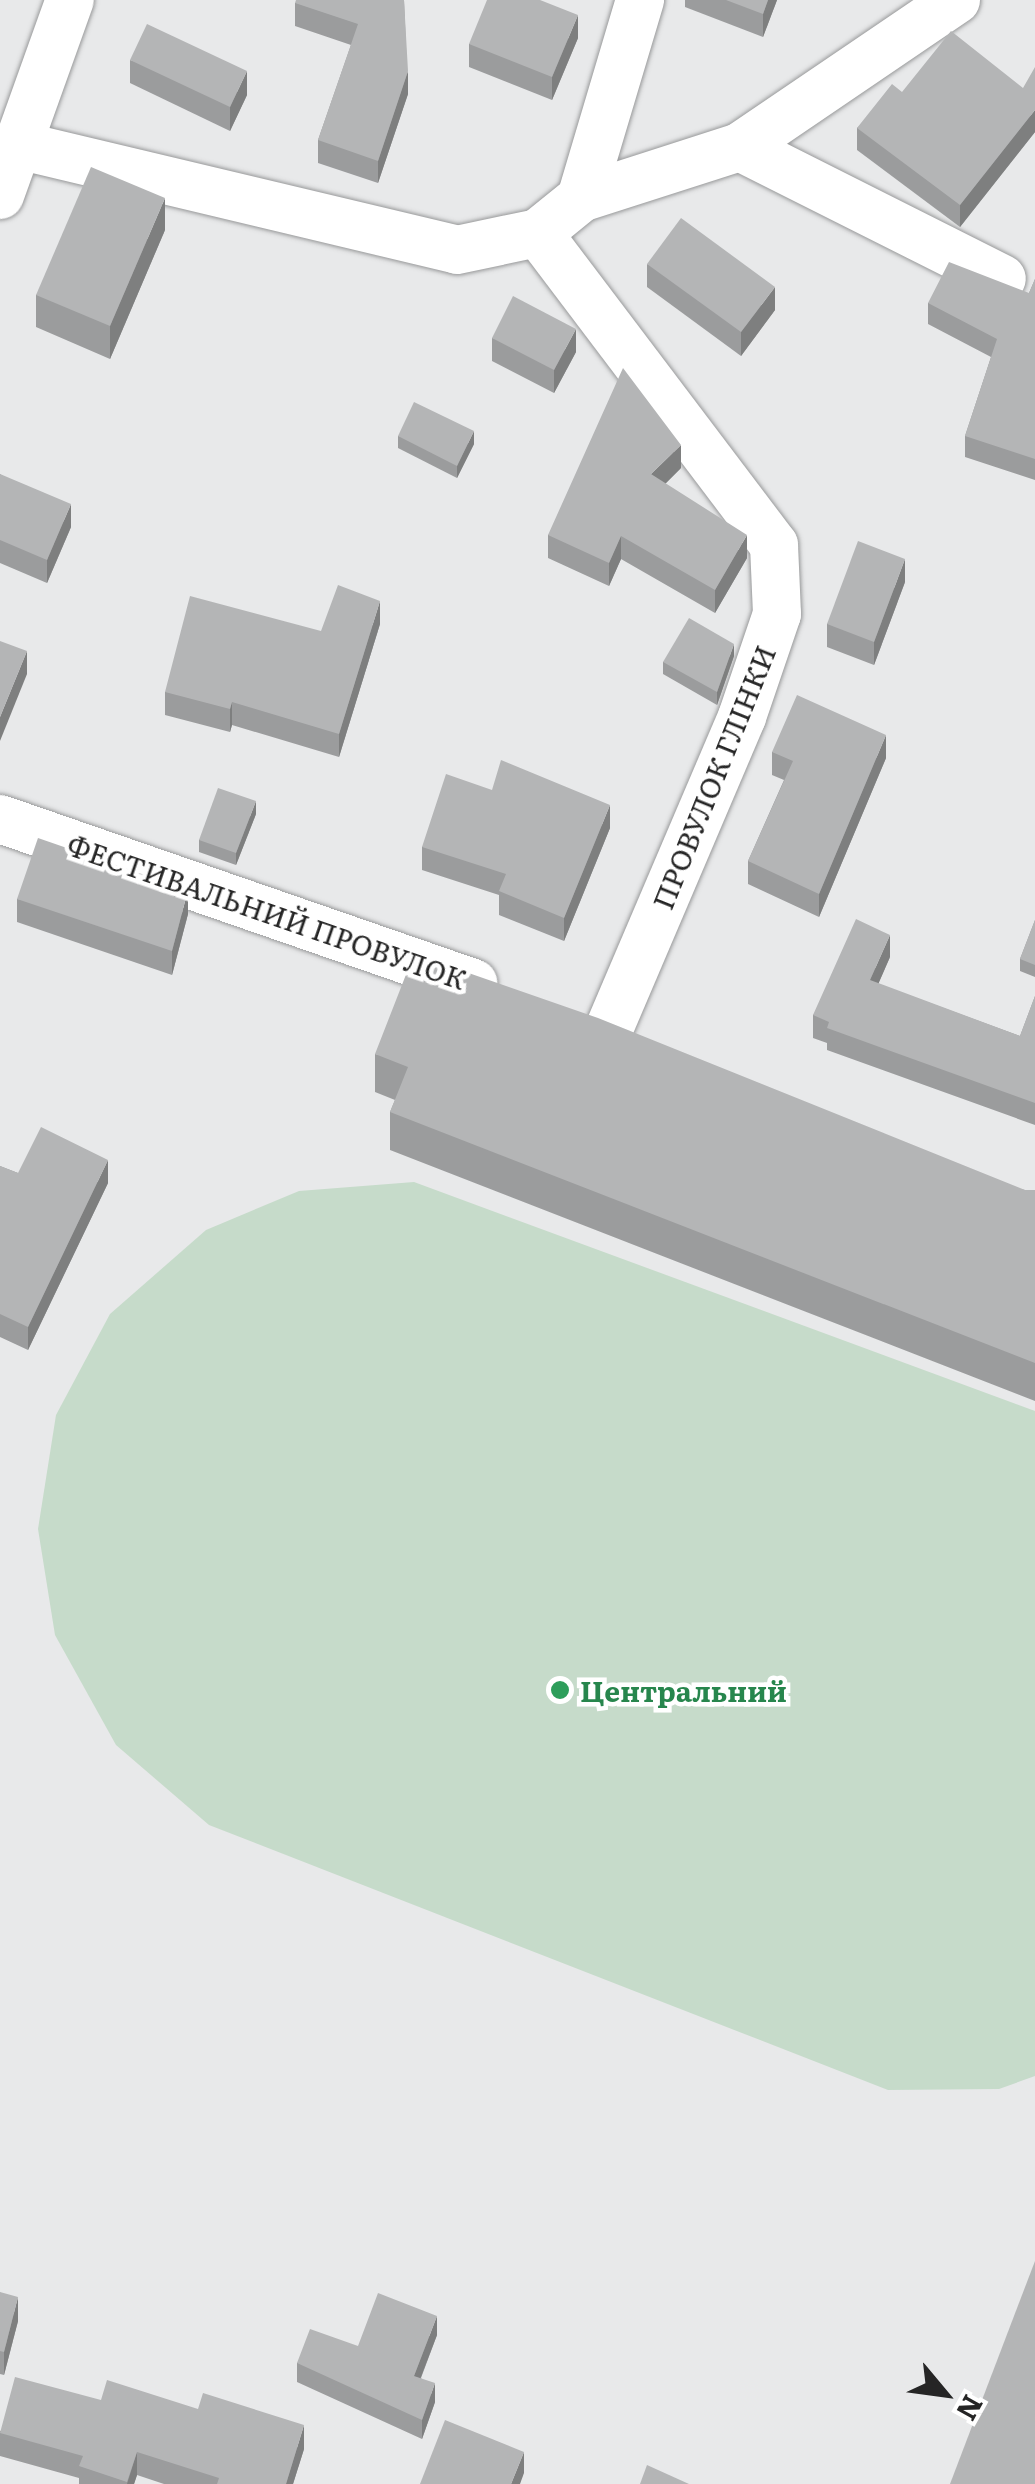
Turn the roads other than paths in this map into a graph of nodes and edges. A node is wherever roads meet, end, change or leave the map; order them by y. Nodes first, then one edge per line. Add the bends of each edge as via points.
1 (70, 0) edge
2 (640, 0) edge
3 (956, 0) edge
4 (22, 146) junction
5 (740, 147) junction
6 (0, 195) edge
7 (582, 198) junction
8 (538, 234) junction
9 (1002, 279) edge
10 (0, 819) edge
11 (516, 998) edge
12 (608, 1032) edge

1 - 4 street
2 - 7 street
3 - 5 street
4 - 6 street
4 - 8 street via 457,250
5 - 7 street
5 - 9 street
7 - 8 street
8 - 12 street, ПРОВУЛОК ГЛІНКИ via 774,545 777,614 748,700
10 - 11 street, ФЕСТИВАЛЬНИЙ ПРОВУЛОК

